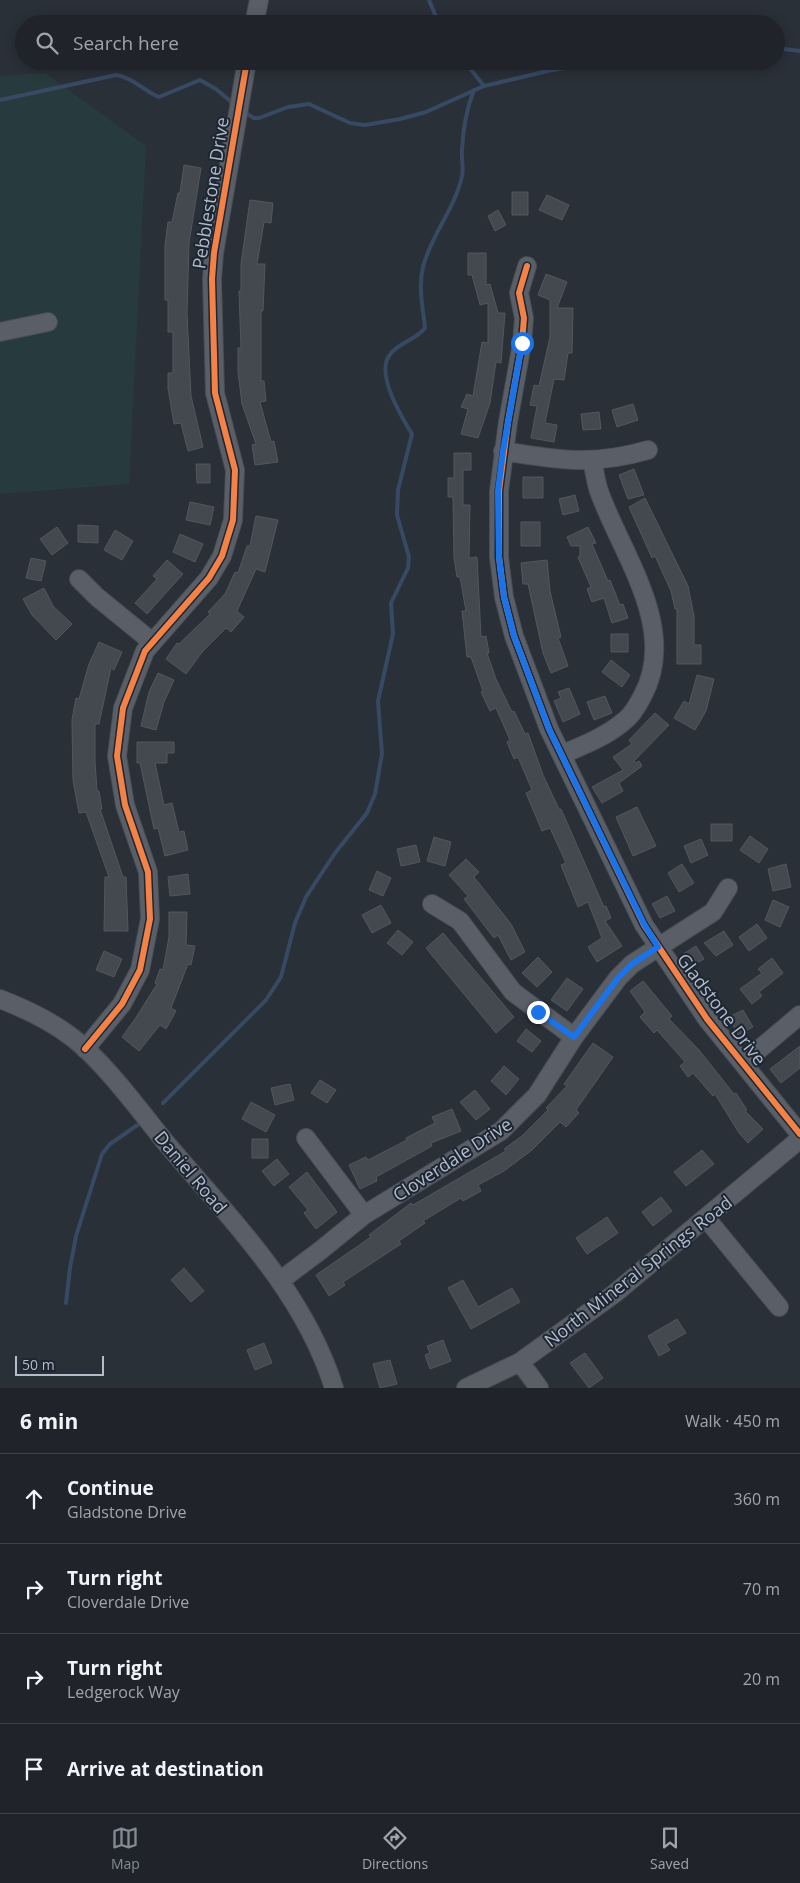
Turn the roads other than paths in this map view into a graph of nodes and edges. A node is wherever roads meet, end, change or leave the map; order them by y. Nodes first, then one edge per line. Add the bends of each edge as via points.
1 (258, 0) edge
2 (256, 15) edge
3 (246, 70) edge
4 (527, 266) dead end
5 (48, 322) dead end
6 (0, 332) edge
7 (648, 450) dead end
8 (503, 451) junction
9 (592, 461) junction
10 (79, 579) dead end
11 (151, 641) junction
12 (563, 754) junction
13 (728, 888) dead end
14 (432, 904) dead end
15 (658, 947) junction
16 (0, 999) edge
17 (800, 1015) edge
18 (574, 1037) junction
19 (85, 1049) junction
20 (743, 1063) junction
21 (800, 1134) edge
22 (306, 1138) dead end
23 (800, 1139) edge
24 (364, 1215) junction
25 (706, 1218) junction
26 (281, 1280) junction
27 (779, 1307) dead end
28 (520, 1362) junction
29 (334, 1388) edge
30 (466, 1388) edge
31 (539, 1388) edge

1 - 2 street
3 - 11 street, Pebblestone Drive via 212,279 215,393 235,470 233,520 222,556 209,578 186,607
4 - 8 street, Gladstone Drive via 519,293 524,318 522,343
5 - 6 street
7 - 9 street
8 - 9 street
8 - 12 street, Gladstone Drive via 498,491 499,557 504,597 526,670 549,729
9 - 12 street via 599,492 651,613 655,664 638,706 625,721 603,737
10 - 11 street
11 - 19 street, Pebblestone Drive via 123,708 117,756 124,805 148,872 150,919 147,942 140,970 122,1004
12 - 15 street, Gladstone Drive via 627,890
13 - 15 street, Cloverdale Drive via 713,912
14 - 18 street via 460,921 513,992
15 - 18 street, Cloverdale Drive via 618,978
15 - 20 street, Gladstone Drive via 707,1019
16 - 19 street, Daniel Road via 58,1027
17 - 20 street
18 - 24 street, Cloverdale Drive via 537,1095 501,1131
19 - 26 street, Daniel Road
20 - 21 street, Gladstone Drive
22 - 24 street
23 - 25 street, North Mineral Springs Road
24 - 26 street, Cloverdale Drive
25 - 27 street
25 - 28 street, North Mineral Springs Road via 614,1294
26 - 29 street, Daniel Road via 311,1331
28 - 30 street, North Mineral Springs Road
28 - 31 street

